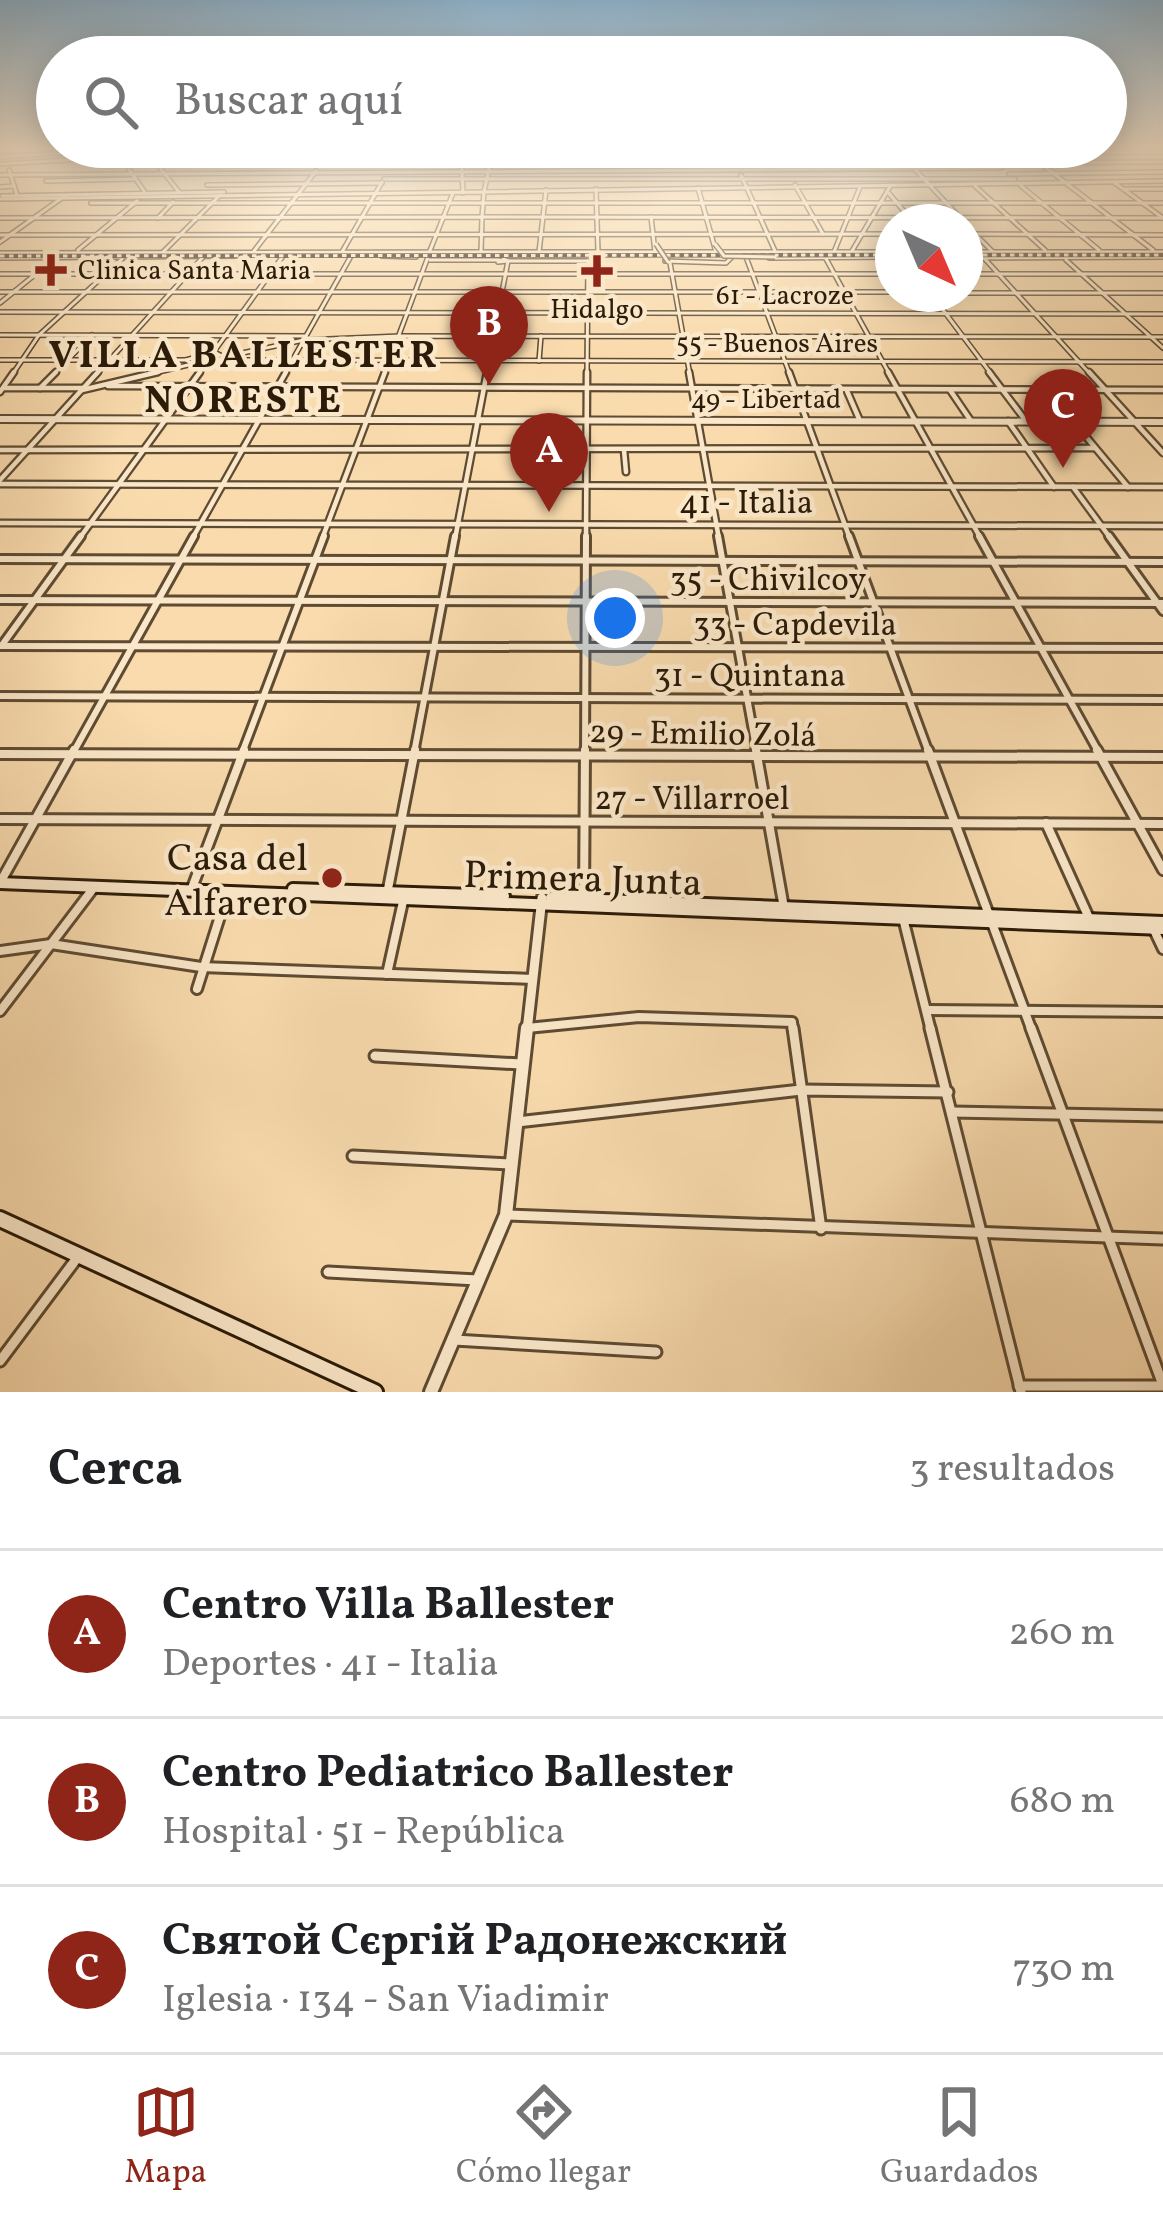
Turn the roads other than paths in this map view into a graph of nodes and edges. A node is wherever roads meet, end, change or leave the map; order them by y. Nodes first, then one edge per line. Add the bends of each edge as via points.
1 (38, 215) edge
2 (120, 215) edge
3 (161, 215) edge
4 (200, 215) edge
5 (282, 215) edge
6 (364, 215) edge
7 (445, 215) edge
8 (596, 215) edge
9 (671, 215) edge
10 (705, 215) edge
11 (759, 215) edge
12 (812, 215) edge
13 (849, 215) edge
14 (872, 215) edge
15 (1006, 215) edge
16 (1056, 215) edge
17 (1106, 215) edge
18 (482, 217) junction
19 (542, 217) junction
20 (631, 217) joint
21 (0, 218) edge
22 (34, 218) junction
23 (116, 218) junction
24 (158, 218) junction
25 (197, 218) junction
26 (280, 218) junction
27 (362, 218) junction
28 (444, 218) junction
29 (596, 218) junction
30 (651, 218) junction
31 (672, 218) junction
32 (706, 218) junction
33 (760, 218) junction
34 (814, 218) junction
35 (848, 218) junction
36 (870, 218) junction
37 (875, 218) edge
38 (1009, 218) junction
39 (1060, 218) junction
40 (1110, 218) junction
41 (1163, 218) edge
42 (983, 220) edge
43 (181, 234) junction
44 (353, 234) junction
45 (482, 234) junction
46 (540, 234) junction
47 (597, 234) junction
48 (768, 234) junction
49 (823, 234) junction
50 (842, 234) junction
51 (860, 234) junction
52 (871, 234) junction
53 (875, 234) edge
54 (1028, 234) junction
55 (0, 235) edge
56 (10, 235) junction
57 (96, 235) junction
58 (266, 235) junction
59 (654, 235) junction
60 (712, 235) junction
61 (983, 235) edge
62 (1080, 235) junction
63 (1133, 235) junction
64 (1163, 235) edge
65 (437, 236) junction
66 (875, 240) edge
67 (0, 242) edge
68 (983, 242) edge
69 (163, 252) junction
70 (252, 252) junction
71 (342, 252) junction
72 (468, 252) dead end
73 (479, 252) junction
74 (539, 252) junction
75 (598, 252) junction
76 (658, 252) junction
77 (717, 252) junction
78 (851, 252) junction
79 (875, 252) edge
80 (993, 252) junction
81 (1102, 252) junction
82 (1156, 252) junction
83 (75, 253) junction
84 (834, 253) junction
85 (983, 253) edge
86 (1048, 253) junction
87 (1136, 253) junction
88 (0, 255) edge
89 (776, 255) junction
90 (1163, 255) edge
91 (124, 256) junction
92 (202, 256) junction
93 (283, 256) junction
94 (351, 256) junction
95 (374, 256) junction
96 (397, 256) dead end
97 (430, 256) junction
98 (875, 256) edge
99 (746, 257) junction
100 (794, 257) junction
101 (825, 257) junction
102 (984, 257) joint
103 (1063, 257) junction
104 (19, 258) junction
105 (56, 258) junction
106 (1142, 258) junction
107 (588, 261) joint
108 (505, 262) junction
109 (669, 262) junction
110 (424, 271) junction
111 (669, 271) junction
112 (39, 272) junction
113 (107, 272) junction
114 (189, 272) junction
115 (270, 272) junction
116 (341, 272) junction
117 (0, 273) edge
118 (506, 273) junction
119 (587, 273) junction
120 (751, 273) junction
121 (983, 273) edge
122 (998, 273) junction
123 (833, 274) junction
124 (875, 274) edge
125 (1081, 274) junction
126 (1163, 274) edge
127 (15, 291) junction
128 (87, 291) junction
129 (172, 291) junction
130 (256, 291) junction
131 (0, 292) edge
132 (331, 292) junction
133 (416, 292) junction
134 (502, 292) junction
135 (588, 292) junction
136 (673, 292) junction
137 (758, 292) junction
138 (844, 292) junction
139 (875, 292) edge
140 (983, 292) edge
141 (1016, 293) junction
142 (1102, 293) junction
143 (1163, 293) edge
144 (0, 303) edge
145 (0, 312) edge
146 (64, 312) junction
147 (153, 312) junction
148 (241, 312) junction
149 (320, 312) junction
150 (408, 312) junction
151 (498, 313) junction
152 (588, 313) junction
153 (676, 313) junction
154 (766, 314) junction
155 (856, 314) junction
156 (946, 314) junction
157 (1035, 314) junction
158 (1125, 314) junction
159 (1163, 314) edge
160 (0, 335) edge
161 (39, 335) junction
162 (92, 335) junction
163 (132, 335) junction
164 (224, 335) junction
165 (400, 335) junction
166 (494, 336) junction
167 (541, 336) junction
168 (588, 336) junction
169 (681, 336) junction
170 (775, 336) junction
171 (868, 336) junction
172 (963, 337) junction
173 (1056, 337) junction
174 (1151, 337) junction
175 (1163, 337) edge
176 (305, 338) junction
177 (1163, 348) edge
178 (214, 352) junction
179 (229, 358) junction
180 (0, 360) edge
181 (22, 360) junction
182 (67, 360) junction
183 (110, 360) junction
184 (292, 361) junction
185 (391, 361) junction
186 (489, 361) junction
187 (539, 361) junction
188 (588, 361) junction
189 (686, 361) junction
190 (784, 362) junction
191 (881, 362) junction
192 (981, 362) junction
193 (1080, 362) junction
194 (1163, 362) edge
195 (187, 363) junction
196 (202, 369) junction
197 (108, 386) junction
198 (40, 388) junction
199 (188, 388) junction
200 (277, 388) junction
201 (380, 388) junction
202 (83, 389) junction
203 (484, 389) junction
204 (587, 389) junction
205 (692, 389) junction
206 (794, 389) junction
207 (846, 389) junction
208 (1, 390) edge
209 (898, 390) junction
210 (950, 390) junction
211 (1002, 390) junction
212 (1105, 390) junction
213 (1163, 390) edge
214 (0, 419) edge
215 (56, 419) junction
216 (165, 419) junction
217 (260, 419) junction
218 (368, 419) junction
219 (478, 420) junction
220 (587, 420) junction
221 (695, 420) junction
222 (806, 421) junction
223 (860, 421) junction
224 (914, 421) junction
225 (971, 421) junction
226 (1008, 421) junction
227 (1026, 421) junction
228 (1073, 422) junction
229 (1134, 422) junction
230 (1163, 422) edge
231 (814, 447) junction
232 (928, 448) junction
233 (1026, 448) junction
234 (1095, 448) junction
235 (700, 449) junction
236 (0, 450) edge
237 (624, 450) junction
238 (1162, 450) edge
239 (28, 451) junction
240 (143, 451) junction
241 (242, 451) junction
242 (587, 451) junction
243 (357, 452) junction
244 (472, 452) junction
245 (626, 472) dead end
246 (0, 482) edge
247 (118, 485) junction
248 (223, 485) junction
249 (344, 485) junction
250 (466, 486) junction
251 (587, 486) junction
252 (707, 486) junction
253 (829, 487) junction
254 (950, 487) junction
255 (1054, 487) junction
256 (1072, 487) junction
257 (1128, 487) junction
258 (1163, 487) edge
259 (0, 523) edge
260 (90, 524) junction
261 (200, 524) junction
262 (329, 524) junction
263 (458, 524) junction
264 (586, 524) junction
265 (715, 524) junction
266 (844, 525) junction
267 (972, 526) junction
268 (1100, 526) junction
269 (1163, 526) edge
270 (0, 560) edge
271 (64, 560) junction
272 (182, 560) junction
273 (315, 560) junction
274 (451, 560) junction
275 (586, 561) junction
276 (721, 561) junction
277 (859, 561) junction
278 (993, 562) junction
279 (1127, 562) junction
280 (1163, 562) edge
281 (0, 600) edge
282 (34, 600) junction
283 (157, 600) junction
284 (300, 601) junction
285 (443, 601) junction
286 (586, 602) junction
287 (730, 602) junction
288 (874, 602) junction
289 (1015, 603) junction
290 (1161, 606) edge
291 (134, 645) junction
292 (284, 645) junction
293 (0, 647) edge
294 (435, 647) junction
295 (586, 647) junction
296 (739, 647) junction
297 (890, 647) junction
298 (1163, 648) edge
299 (1041, 649) junction
300 (0, 696) edge
301 (265, 696) junction
302 (104, 697) junction
303 (426, 697) junction
304 (586, 698) junction
305 (749, 698) junction
306 (909, 699) junction
307 (1069, 699) junction
308 (1163, 700) edge
309 (0, 754) edge
310 (73, 754) junction
311 (243, 754) junction
312 (585, 755) junction
313 (414, 756) junction
314 (931, 757) junction
315 (1102, 757) junction
316 (1163, 757) edge
317 (759, 758) junction
318 (0, 819) edge
319 (37, 819) junction
320 (220, 820) junction
321 (401, 821) junction
322 (585, 821) junction
323 (770, 821) junction
324 (955, 822) junction
325 (1046, 823) junction
326 (1136, 823) junction
327 (1163, 824) edge
328 (1163, 870) edge
329 (1, 879) edge
330 (96, 884) junction
331 (192, 888) junction
332 (228, 890) junction
333 (387, 896) junction
334 (404, 896) junction
335 (542, 901) junction
336 (584, 902) junction
337 (785, 912) junction
338 (903, 917) junction
339 (989, 921) junction
340 (1092, 923) junction
341 (1157, 925) edge
342 (52, 944) junction
343 (1163, 949) edge
344 (0, 951) edge
345 (201, 967) junction
346 (387, 974) junction
347 (533, 979) junction
348 (197, 989) dead end
349 (928, 1010) junction
350 (1022, 1010) junction
351 (0, 1011) edge
352 (1163, 1012) edge
353 (527, 1028) junction
354 (375, 1056) dead end
355 (523, 1064) junction
356 (801, 1090) junction
357 (948, 1092) junction
358 (953, 1112) junction
359 (1061, 1114) junction
360 (1163, 1116) edge
361 (517, 1122) junction
362 (353, 1156) dead end
363 (512, 1164) junction
364 (506, 1215) junction
365 (0, 1219) edge
366 (821, 1229) junction
367 (982, 1235) junction
368 (1163, 1238) edge
369 (1108, 1239) junction
370 (79, 1256) junction
371 (328, 1272) dead end
372 (481, 1280) junction
373 (454, 1340) junction
374 (656, 1352) dead end
375 (0, 1360) edge
376 (1163, 1385) edge
377 (1020, 1389) edge
378 (375, 1392) edge
379 (430, 1392) edge

1 - 22 street
2 - 23 street
3 - 24 street
4 - 25 street
5 - 26 street
6 - 27 street
7 - 28 street
8 - 29 street
9 - 31 street
10 - 32 street
11 - 33 street
12 - 34 street
13 - 35 street
14 - 36 street
15 - 38 street
16 - 39 street
17 - 40 street
18 - 19 street
18 - 28 street
18 - 45 street
19 - 29 street
19 - 46 street
20 - 29 street
20 - 30 street
21 - 22 street
22 - 23 street
22 - 56 street
23 - 24 street
23 - 57 street
24 - 25 street
25 - 26 street
25 - 43 street
26 - 27 street
26 - 58 street
27 - 28 street
27 - 44 street
28 - 65 street
29 - 47 street
30 - 31 street
30 - 59 street
31 - 32 street
32 - 33 street
32 - 60 street
33 - 34 street
33 - 48 street
34 - 35 street
34 - 49 street
35 - 36 street
35 - 50 street
36 - 37 street
36 - 51 street
38 - 39 street
38 - 42 street
38 - 54 street
39 - 40 street
39 - 62 street
40 - 41 street
40 - 63 street
43 - 57 street
43 - 58 street
43 - 69 street
44 - 58 street
44 - 65 street
44 - 71 street
45 - 46 street
45 - 65 street
45 - 73 street
46 - 47 street
46 - 74 street
47 - 59 street
47 - 75 street
48 - 49 street
48 - 60 street
48 - 89 street
49 - 50 street
50 - 51 street
50 - 84 street
51 - 52 street
51 - 78 street
52 - 53 street
52 - 66 street
54 - 61 street
54 - 62 street
54 - 86 street
55 - 56 street
56 - 57 street
56 - 67 street
57 - 83 street
58 - 70 street
59 - 60 street
59 - 76 street
59 - 109 street, bridge
60 - 77 street
60 - 89 street, bridge via 724,256
62 - 63 street
62 - 81 street
63 - 64 street
63 - 82 street
65 - 97 street
68 - 80 street
69 - 70 street
69 - 83 street
70 - 71 street
71 - 97 street
72 - 73 street
73 - 74 street
73 - 97 street
74 - 75 street
75 - 76 street
76 - 77 street
77 - 89 street
78 - 79 street
78 - 84 street
80 - 85 street
80 - 86 street
81 - 86 street
81 - 87 street
82 - 87 street
82 - 90 street
83 - 88 street
84 - 89 street
87 - 106 street
88 - 104 street
89 - 100 street
90 - 106 street
91 - 92 street
91 - 105 street
91 - 113 street
92 - 93 street
92 - 114 street
93 - 94 street
93 - 115 street
94 - 95 street
94 - 116 street
95 - 96 street
95 - 97 street
97 - 108 street
97 - 110 street
98 - 101 street
99 - 100 street
99 - 109 street
99 - 120 street
100 - 101 street
101 - 123 street
102 - 103 street
102 - 122 street
103 - 106 street
103 - 125 street
104 - 105 street
104 - 117 street
105 - 112 street
106 - 126 street
107 - 108 street
107 - 119 street
108 - 118 street
109 - 111 street
110 - 116 street
110 - 118 street
110 - 133 street
111 - 119 street
111 - 120 street
111 - 136 street
112 - 113 street
112 - 117 street
112 - 127 street
113 - 114 street
113 - 128 street
114 - 115 street
114 - 129 street
115 - 116 street
115 - 130 street
116 - 132 street
118 - 119 street
118 - 134 street
119 - 135 street
120 - 123 street
120 - 137 street
121 - 122 street
122 - 125 street
122 - 141 street
123 - 124 street
123 - 138 street
125 - 126 street
125 - 142 street
127 - 128 street
127 - 131 street
127 - 144 street
128 - 129 street
128 - 146 street
129 - 130 street
129 - 147 street
130 - 132 street
130 - 148 street
132 - 133 street
132 - 149 street
133 - 134 street
133 - 150 street
134 - 135 street
134 - 151 street
135 - 136 street
135 - 152 street
136 - 137 street
136 - 153 street
137 - 138 street
137 - 154 street
138 - 139 street
138 - 155 street
140 - 141 street
141 - 142 street
141 - 157 street
142 - 143 street
142 - 158 street
145 - 146 street, 61 - Lacroze
146 - 147 street, 61 - Lacroze
146 - 161 street
147 - 148 street, 61 - Lacroze
147 - 163 street
148 - 149 street, 61 - Lacroze
148 - 164 street
149 - 150 street, 61 - Lacroze
149 - 176 street
150 - 151 street, 61 - Lacroze
150 - 165 street
151 - 152 street, 61 - Lacroze
151 - 166 street
152 - 153 street, 61 - Lacroze
152 - 168 street
153 - 154 street, 61 - Lacroze
153 - 169 street
154 - 155 street, 61 - Lacroze
154 - 170 street
155 - 156 street, 61 - Lacroze
155 - 171 street
156 - 157 street, 61 - Lacroze
156 - 172 street
157 - 158 street, 61 - Lacroze
157 - 173 street
158 - 159 street, 61 - Lacroze
158 - 174 street
160 - 161 street
161 - 162 street
161 - 181 street
162 - 163 street
162 - 182 street
163 - 164 street
163 - 183 street
164 - 176 street
164 - 178 street
165 - 166 street
165 - 176 street
165 - 185 street
166 - 167 street
166 - 186 street
167 - 168 street
167 - 187 street
168 - 169 street
168 - 188 street
169 - 170 street
169 - 189 street
170 - 171 street
170 - 190 street
171 - 172 street
171 - 191 street
172 - 173 street
172 - 192 street
173 - 174 street
173 - 193 street
174 - 175 street
174 - 177 street
176 - 179 street
176 - 184 street
178 - 179 street
178 - 195 street
179 - 184 street, 55 - Buenos Aires
179 - 196 street
180 - 181 street
181 - 182 street
181 - 208 street
182 - 183 street
182 - 198 street
183 - 195 street
183 - 202 street
184 - 185 street, 55 - Buenos Aires
184 - 200 street
185 - 186 street, 55 - Buenos Aires
185 - 201 street
186 - 187 street, 55 - Buenos Aires
186 - 203 street
187 - 188 street, 55 - Buenos Aires
188 - 189 street, 55 - Buenos Aires
188 - 204 street
189 - 190 street, 55 - Buenos Aires
189 - 205 street
190 - 191 street, 55 - Buenos Aires
190 - 206 street
191 - 192 street, 55 - Buenos Aires
191 - 209 street
192 - 193 street, 55 - Buenos Aires
192 - 211 street
193 - 194 street, 55 - Buenos Aires
193 - 212 street
195 - 196 street
195 - 197 street
196 - 199 street
197 - 199 street
197 - 202 street
198 - 202 street
198 - 208 street
199 - 200 street
199 - 216 street
200 - 201 street
200 - 217 street
201 - 203 street
201 - 218 street
202 - 215 street
203 - 204 street
203 - 219 street
204 - 205 street
204 - 220 street
205 - 206 street
205 - 221 street
206 - 207 street
206 - 222 street
207 - 209 street
207 - 223 street
209 - 210 street
209 - 224 street
210 - 211 street
210 - 225 street
211 - 212 street
211 - 227 street
212 - 213 street
212 - 229 street
214 - 215 street, 49 - Libertad
215 - 216 street, 49 - Libertad
215 - 239 street
216 - 217 street, 49 - Libertad
216 - 240 street
217 - 218 street, 49 - Libertad
217 - 241 street
218 - 219 street, 49 - Libertad
218 - 243 street
219 - 220 street, 49 - Libertad
219 - 244 street
220 - 221 street, 49 - Libertad
220 - 242 street
221 - 222 street, 49 - Libertad
221 - 235 street
222 - 223 street, 49 - Libertad
222 - 231 street
223 - 224 street, 49 - Libertad
224 - 225 street, 49 - Libertad
224 - 232 street
225 - 226 street, 49 - Libertad
226 - 227 street, 49 - Libertad
226 - 233 street
227 - 228 street, 49 - Libertad
228 - 229 street, 49 - Libertad
228 - 234 street
229 - 230 street, 49 - Libertad
229 - 238 street
231 - 232 street
231 - 235 street
231 - 253 street
232 - 233 street
232 - 254 street
233 - 234 street
233 - 255 street
234 - 257 street
235 - 237 street
235 - 252 street
236 - 239 street
237 - 242 street
237 - 245 street
239 - 240 street
239 - 246 street
240 - 241 street
240 - 247 street
241 - 243 street
241 - 248 street
242 - 244 street
242 - 251 street
243 - 244 street
243 - 249 street
244 - 250 street
246 - 247 street
247 - 248 street
247 - 260 street
248 - 249 street
248 - 261 street
249 - 250 street
249 - 262 street
250 - 251 street
250 - 263 street
251 - 252 street
251 - 264 street
252 - 253 street
252 - 265 street
253 - 254 street
253 - 266 street
254 - 255 street
254 - 267 street
255 - 256 street
256 - 257 street
256 - 268 street
257 - 258 street
259 - 260 street, 41 - Italia
260 - 261 street, 41 - Italia
260 - 271 street
261 - 262 street, 41 - Italia
261 - 272 street
262 - 263 street, 41 - Italia
262 - 273 street
263 - 264 street, 41 - Italia
263 - 274 street
264 - 265 street, 41 - Italia
264 - 275 street
265 - 266 street, 41 - Italia
265 - 276 street
266 - 267 street, 41 - Italia
266 - 277 street
267 - 268 street, 41 - Italia
267 - 278 street
268 - 269 street, 41 - Italia
268 - 279 street
270 - 271 street
271 - 272 street
271 - 282 street
272 - 273 street
272 - 283 street
273 - 274 street
273 - 284 street
274 - 275 street
274 - 285 street
275 - 276 street
275 - 286 street
276 - 277 street
276 - 287 street
277 - 278 street
277 - 288 street
278 - 279 street
278 - 289 street
279 - 280 street
279 - 290 street
281 - 282 street, 35 - Chivilcoy
282 - 283 street, 35 - Chivilcoy
282 - 293 street
283 - 284 street, 35 - Chivilcoy
283 - 291 street
284 - 285 street, 35 - Chivilcoy
284 - 292 street
285 - 286 street, 35 - Chivilcoy
285 - 294 street
286 - 287 street, 35 - Chivilcoy
286 - 295 street
287 - 288 street, 35 - Chivilcoy
287 - 296 street
288 - 289 street, 35 - Chivilcoy
288 - 297 street
289 - 290 street, 35 - Chivilcoy
289 - 299 street
291 - 292 street, 33 - Capdevila
291 - 293 street, 33 - Capdevila
291 - 302 street
292 - 294 street, 33 - Capdevila
292 - 301 street
294 - 295 street, 33 - Capdevila
294 - 303 street
295 - 296 street, 33 - Capdevila
295 - 304 street
296 - 297 street, 33 - Capdevila
296 - 305 street
297 - 299 street, 33 - Capdevila
297 - 306 street
298 - 299 street, 33 - Capdevila
299 - 307 street
300 - 302 street, 31 - Quintana
301 - 302 street, 31 - Quintana
301 - 303 street, 31 - Quintana
301 - 311 street
302 - 310 street
303 - 304 street, 31 - Quintana
303 - 313 street
304 - 305 street, 31 - Quintana
304 - 312 street
305 - 306 street, 31 - Quintana
305 - 317 street
306 - 307 street, 31 - Quintana
306 - 314 street
307 - 308 street, 31 - Quintana
307 - 315 street
309 - 310 street, 29 - Emilio Zolá
310 - 311 street, 29 - Emilio Zolá
310 - 319 street
311 - 313 street, 29 - Emilio Zolá
311 - 320 street
312 - 313 street, 29 - Emilio Zolá
312 - 317 street, 29 - Emilio Zolá
312 - 322 street
313 - 321 street
314 - 315 street, 29 - Emilio Zolá
314 - 317 street, 29 - Emilio Zolá
314 - 324 street
315 - 316 street, 29 - Emilio Zolá
315 - 326 street
317 - 323 street
318 - 319 street, 27 - Villarroel
319 - 320 street, 27 - Villarroel
319 - 329 street
320 - 321 street, 27 - Villarroel
320 - 331 street
321 - 322 street, 27 - Villarroel
321 - 333 street
322 - 323 street, 27 - Villarroel
322 - 336 street
323 - 324 street, 27 - Villarroel
323 - 337 street
324 - 325 street, 27 - Villarroel
324 - 339 street
325 - 326 street, 27 - Villarroel
325 - 340 street
326 - 327 street, 27 - Villarroel
326 - 328 street
329 - 330 main road
330 - 331 main road, Primera Junta
330 - 342 street
331 - 332 main road, Primera Junta
332 - 333 main road, Primera Junta
332 - 345 street
333 - 334 main road, Primera Junta
334 - 335 main road, Primera Junta
334 - 346 street
335 - 336 main road, Primera Junta
335 - 347 street
336 - 337 main road, Primera Junta
337 - 338 main road, Primera Junta
338 - 339 main road, Primera Junta
338 - 349 street
339 - 340 main road, Primera Junta
339 - 350 street
340 - 341 main road, Primera Junta
341 - 343 street
342 - 344 street
342 - 345 street
342 - 351 street
345 - 346 street
345 - 348 street
346 - 347 street
347 - 353 street
349 - 350 street
349 - 357 street
350 - 352 street
350 - 359 street
353 - 355 street
353 - 356 street via 639,1017 792,1022
354 - 355 street
355 - 361 street
356 - 357 street
356 - 361 street
356 - 366 street
357 - 358 street
358 - 359 street
358 - 367 street
359 - 360 street
359 - 369 street
361 - 363 street
362 - 363 street
363 - 364 street
364 - 366 street
364 - 372 street
365 - 370 main road
366 - 367 street
367 - 369 street
367 - 377 street
368 - 369 street
369 - 376 street
370 - 375 street
370 - 378 main road
371 - 372 street
372 - 373 street
373 - 374 street
373 - 379 street
376 - 377 street

